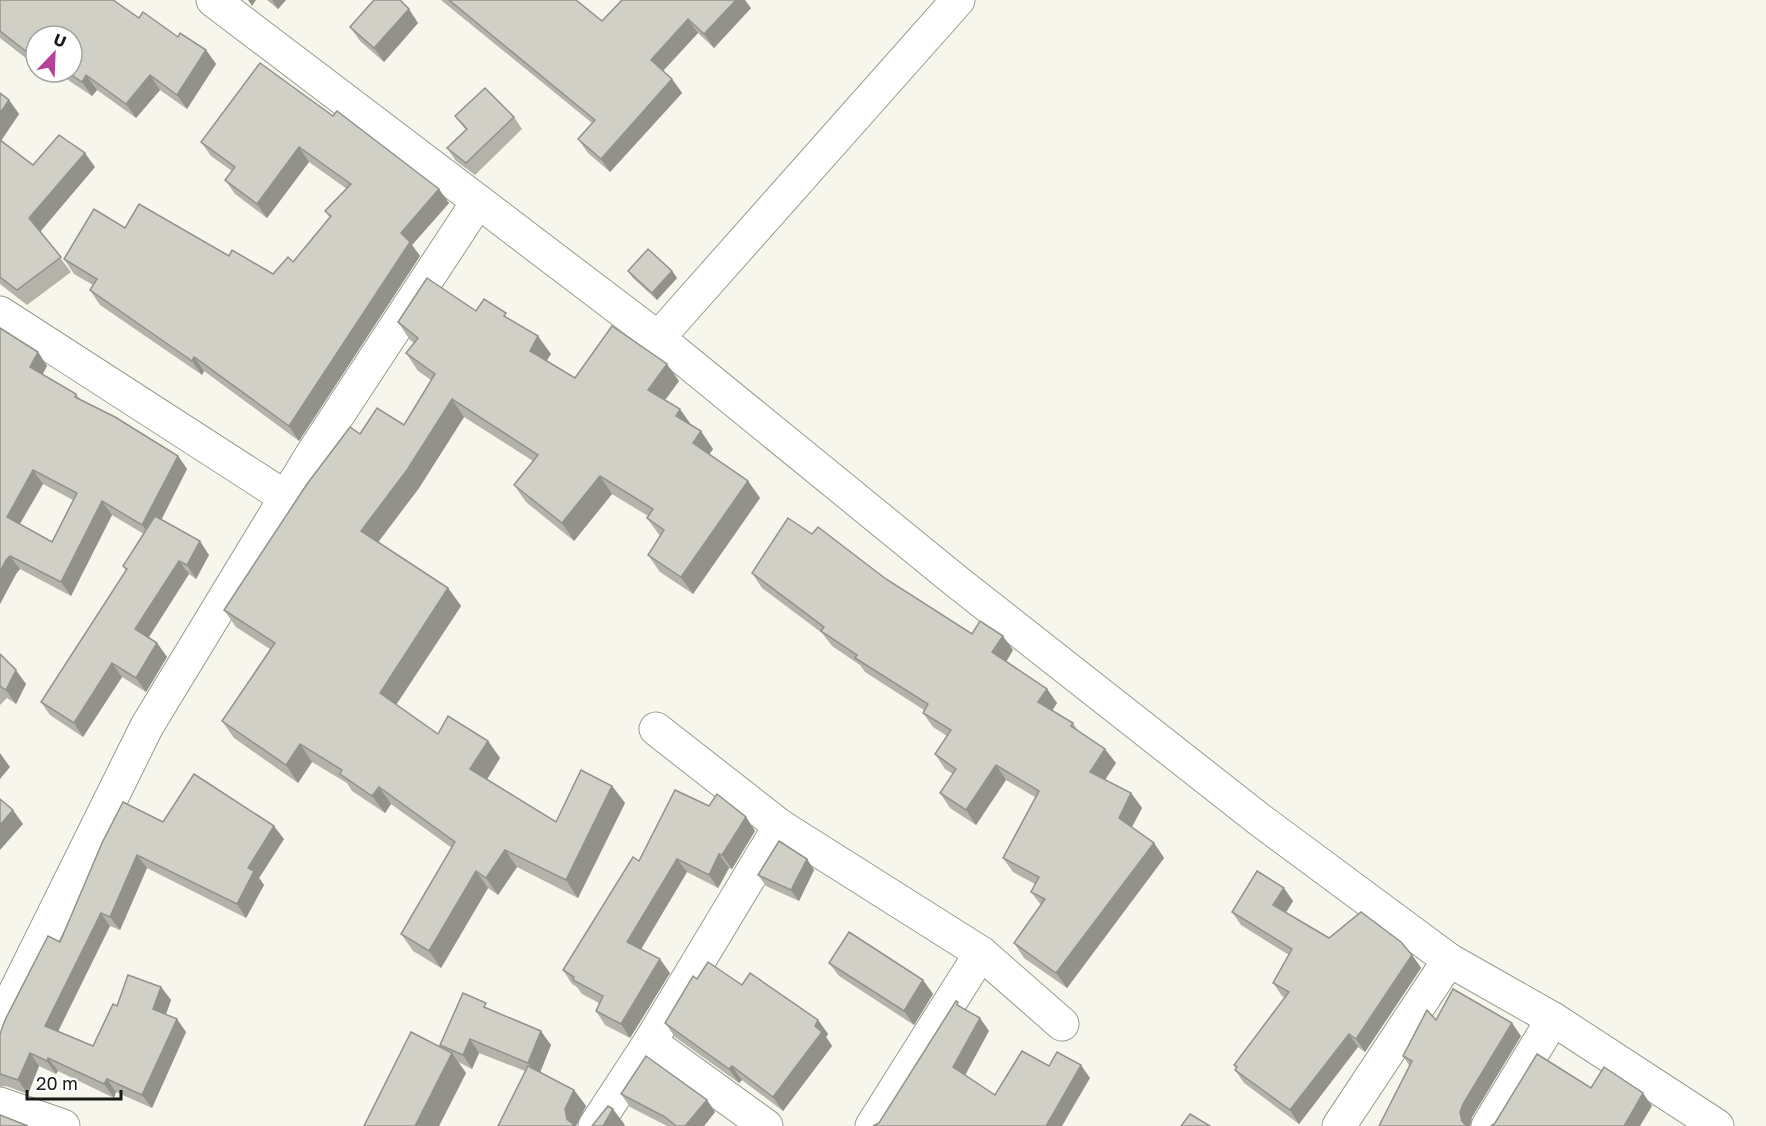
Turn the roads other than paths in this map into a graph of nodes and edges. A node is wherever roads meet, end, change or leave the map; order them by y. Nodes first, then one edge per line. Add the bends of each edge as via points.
1 (213, 0) edge
2 (958, 0) edge
3 (477, 203) junction
4 (0, 313) edge
5 (658, 339) junction
6 (285, 497) junction
7 (656, 729) dead end
8 (780, 826) junction
9 (981, 953) junction
10 (1449, 960) junction
11 (1553, 1019) junction
12 (0, 1023) edge
13 (1062, 1024) dead end
14 (650, 1042) junction
15 (0, 1104) edge
16 (63, 1126) edge
17 (595, 1126) edge
18 (766, 1126) edge
19 (872, 1126) edge
20 (1339, 1126) edge
21 (1488, 1126) edge
22 (1716, 1126) edge

1 - 3 street
2 - 5 street
3 - 5 street
3 - 6 street
4 - 6 street
5 - 10 street via 956,581 1260,820
6 - 12 street via 147,726
7 - 8 street
8 - 9 street
8 - 14 street
9 - 13 street
9 - 19 street
10 - 11 street
10 - 20 street
11 - 21 street
11 - 22 street
14 - 17 street
14 - 18 street
15 - 16 street

